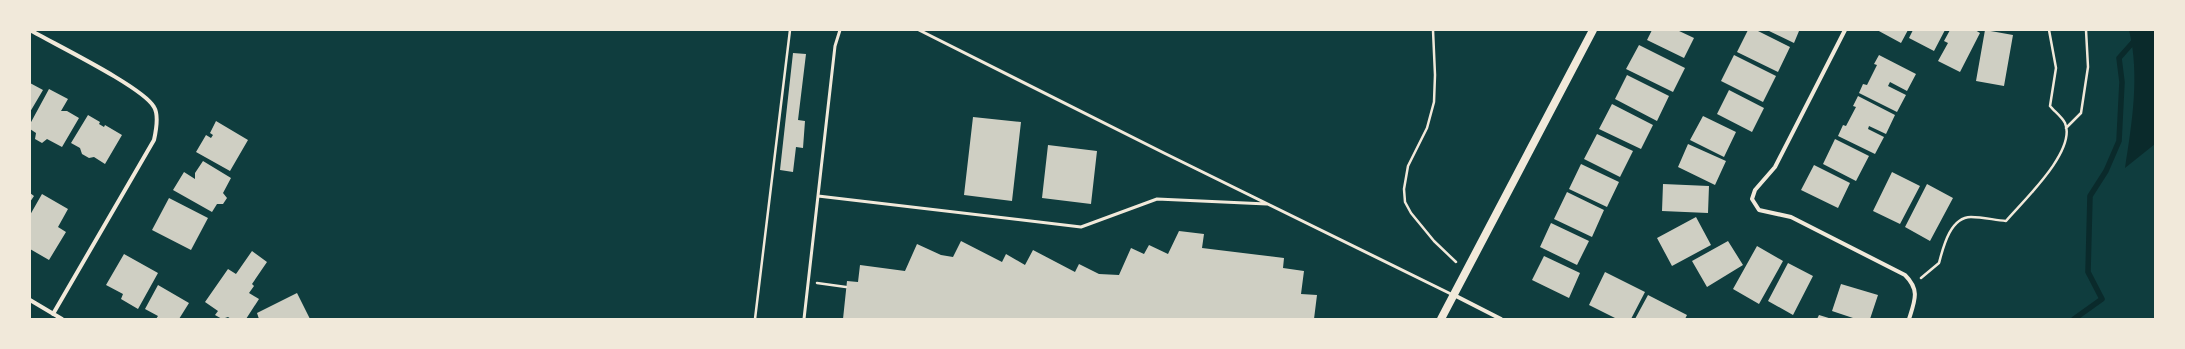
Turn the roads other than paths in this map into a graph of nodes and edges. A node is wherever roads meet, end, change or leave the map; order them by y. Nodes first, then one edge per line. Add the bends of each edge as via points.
1 (30, 30) edge
2 (840, 30) edge
3 (919, 30) edge
4 (1592, 30) edge
5 (1845, 30) edge
6 (818, 196) junction
7 (1268, 204) junction
8 (1453, 295) junction
9 (30, 300) edge
10 (53, 314) junction
11 (62, 319) edge
12 (804, 319) edge
13 (1441, 319) edge
14 (1501, 319) edge
15 (1909, 319) edge

1 - 10 street via 138,91 155,107 156,116 154,140
2 - 6 lane via 835,46
3 - 7 lane
4 - 8 main road
5 - 15 street via 1775,167 1755,190 1752,199 1758,210 1791,217 1905,275 1913,284 1915,300
6 - 7 lane via 1081,227 1156,199
6 - 12 lane
7 - 8 lane
8 - 13 main road
8 - 14 street
9 - 10 street
10 - 11 street

